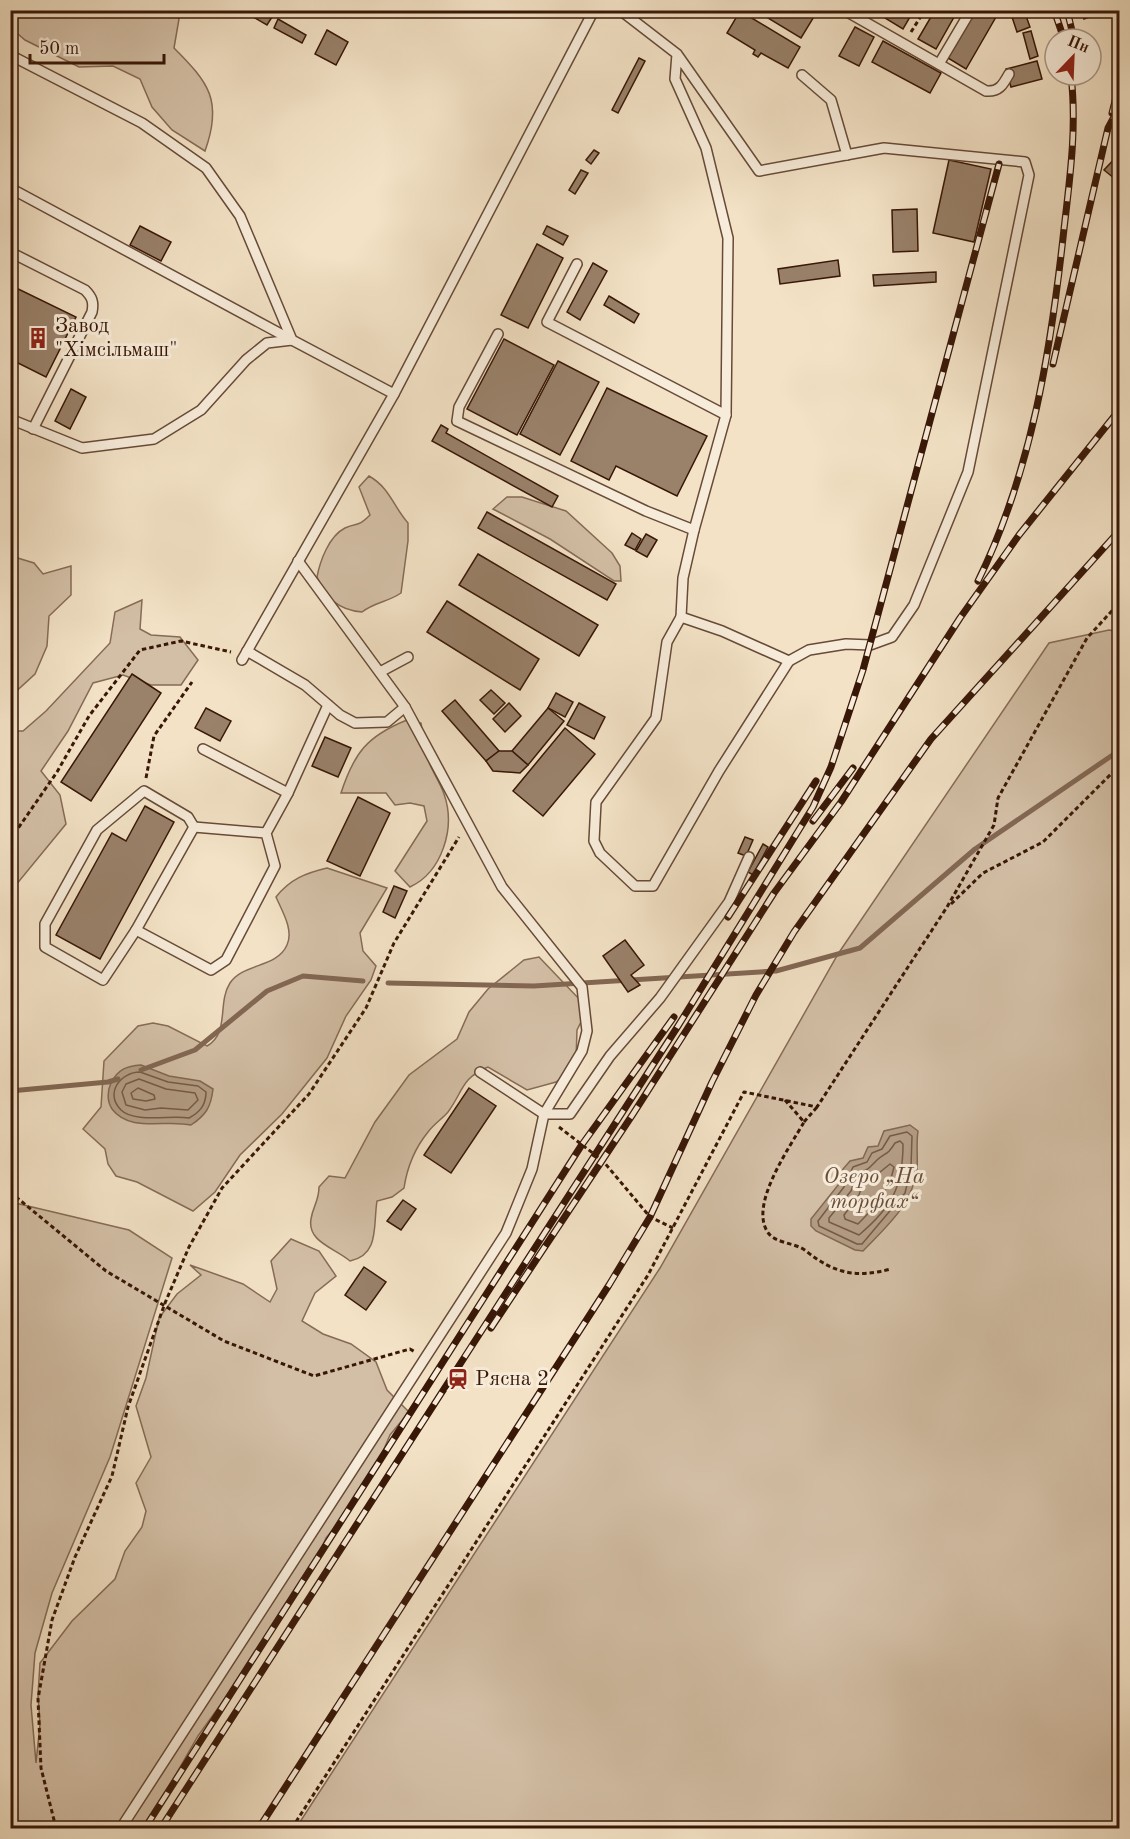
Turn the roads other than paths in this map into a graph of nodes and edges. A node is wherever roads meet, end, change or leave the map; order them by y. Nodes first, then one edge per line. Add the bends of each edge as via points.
1 (594, 10) edge
2 (620, 10) edge
3 (844, 10) edge
4 (970, 10) edge
5 (677, 54) junction
6 (10, 55) edge
7 (939, 64) junction
8 (1009, 74) dead end
9 (802, 75) dead end
10 (847, 155) junction
11 (10, 188) edge
12 (10, 252) edge
13 (577, 264) dead end
14 (498, 333) dead end
15 (292, 340) junction
16 (394, 394) junction
17 (726, 415) junction
18 (10, 419) edge
19 (33, 429) junction
20 (694, 530) junction
21 (298, 561) junction
22 (681, 617) junction
23 (408, 657) dead end
24 (789, 661) junction
25 (380, 672) junction
26 (328, 705) junction
27 (405, 707) junction
28 (203, 749) dead end
29 (288, 793) junction
30 (194, 827) junction
31 (266, 833) junction
32 (749, 857) dead end
33 (136, 930) junction
34 (480, 1072) dead end
35 (544, 1114) junction
36 (121, 1828) edge

1 - 16 lane
2 - 5 lane
3 - 7 lane
4 - 7 lane
5 - 10 lane via 759,171
5 - 17 lane via 675,79 706,148 728,238
6 - 15 lane via 142,123 206,168 240,216
7 - 8 lane via 986,91 1001,87
9 - 10 lane via 831,100
10 - 24 lane via 884,148 965,154 1025,162 1029,175 968,472 914,605 892,637 870,645 809,650
11 - 15 lane
12 - 19 lane via 85,290 93,304
13 - 17 lane via 546,322
14 - 20 lane via 459,407 458,421
15 - 16 lane
15 - 19 lane via 267,343 246,360 201,410 154,440 82,448
16 - 21 lane
17 - 20 lane
18 - 19 lane
20 - 22 lane
21 - 25 lane
21 - 26 lane via 244,656 305,685
22 - 24 lane
22 - 24 lane via 667,642 656,718 596,802 594,841 600,853 635,886 653,886 719,771
23 - 25 lane
25 - 27 lane
26 - 27 lane via 355,723 387,722
26 - 29 lane
27 - 35 lane via 502,887 582,987 586,1031 582,1051
28 - 29 lane
29 - 31 lane
30 - 31 lane
30 - 33 lane
30 - 33 lane via 188,817 144,791 97,830 45,924 45,947 104,980
31 - 33 lane via 275,866 226,960 211,970
32 - 35 lane via 729,902 570,1114
34 - 35 lane
35 - 36 lane via 532,1169 506,1233

